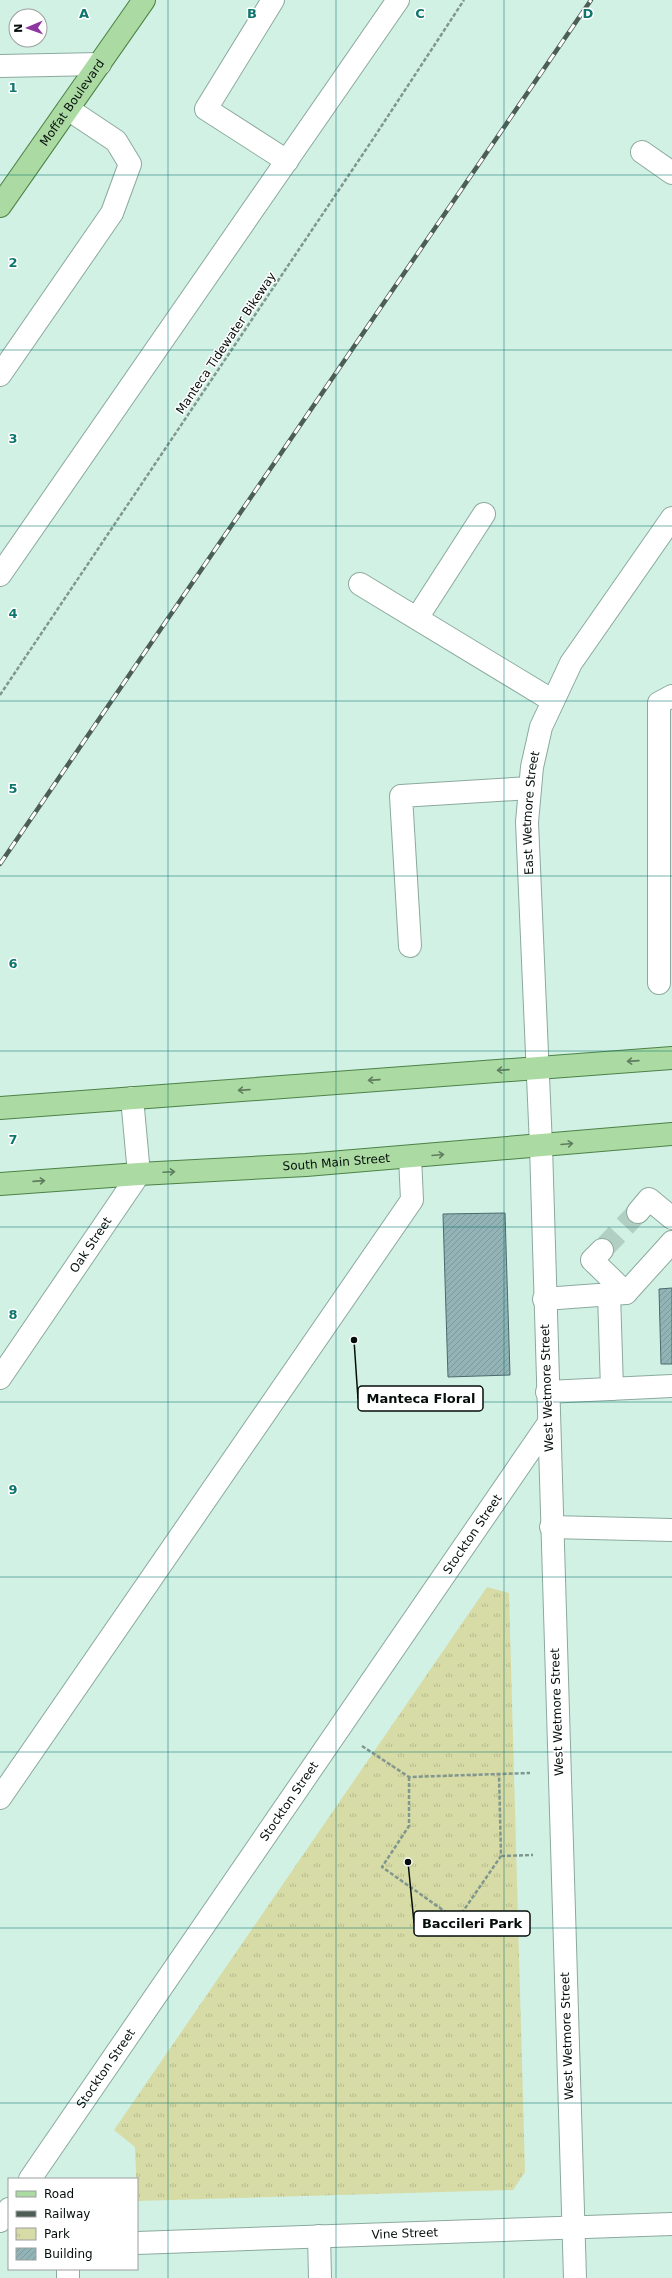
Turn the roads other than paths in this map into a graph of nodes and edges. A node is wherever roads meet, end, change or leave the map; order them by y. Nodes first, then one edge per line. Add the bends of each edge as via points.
1 (144, 0) edge
2 (273, 0) edge
3 (398, 0) edge
4 (100, 64) junction
5 (0, 66) edge
6 (68, 109) junction
7 (642, 152) dead end
8 (287, 161) junction
9 (672, 173) edge
10 (0, 206) edge
11 (0, 375) edge
12 (484, 514) dead end
13 (672, 518) edge
14 (665, 543) edge
15 (0, 575) edge
16 (360, 584) dead end
17 (417, 618) junction
18 (672, 696) edge
19 (554, 701) junction
20 (530, 788) junction
21 (410, 946) dead end
22 (659, 983) dead end
23 (672, 1058) edge
24 (538, 1068) junction
25 (132, 1098) junction
26 (0, 1108) edge
27 (672, 1134) edge
28 (541, 1146) junction
29 (410, 1157) junction
30 (139, 1174) junction
31 (0, 1184) edge
32 (638, 1212) tunnel mouth
33 (672, 1218) edge
34 (672, 1242) edge
35 (602, 1250) tunnel mouth
36 (617, 1294) junction
37 (544, 1299) junction
38 (0, 1378) edge
39 (672, 1386) edge
40 (612, 1389) junction
41 (547, 1392) junction
42 (548, 1424) junction
43 (551, 1527) junction
44 (672, 1530) edge
45 (0, 1798) edge
46 (31, 2178) edge
47 (8, 2209) edge
48 (0, 2221) edge
49 (672, 2224) edge
50 (573, 2228) junction
51 (319, 2236) junction
52 (138, 2243) edge
53 (320, 2278) edge
54 (575, 2278) edge

1 - 4 main road, Moffat Boulevard
2 - 8 street via 206,109
3 - 8 street
4 - 5 street
4 - 6 main road, Moffat Boulevard
6 - 10 main road, Moffat Boulevard
6 - 11 street via 116,141 130,164 112,213
7 - 9 street
8 - 15 street
12 - 17 street
13 - 14 street, East Wetmore Street
14 - 19 street, East Wetmore Street via 571,663
16 - 17 street
17 - 19 street
18 - 22 street via 659,703
19 - 20 street, East Wetmore Street via 541,727
20 - 21 street via 401,796
20 - 24 street, East Wetmore Street via 528,822
23 -> 24 main road
24 -> 25 main road
24 - 28 street, East Wetmore Street
25 - 26 main road
25 - 30 street
28 -> 27 main road, South Main Street
29 -> 28 main road, South Main Street
28 - 37 street, West Wetmore Street
30 -> 29 main road, South Main Street
29 - 45 street via 412,1200
31 -> 30 main road, South Main Street
30 - 38 street, Oak Street
32 - 33 street via 649,1199
34 - 36 street
35 - 36 street via 592,1260
36 - 37 street
36 - 40 street
37 - 41 street, West Wetmore Street
39 - 40 street
40 - 41 street
41 - 42 street, West Wetmore Street
42 - 43 street, West Wetmore Street
42 - 46 street, Stockton Street
43 - 44 street
43 - 50 street, West Wetmore Street
47 - 48 street
49 - 50 street, Vine Street
50 - 51 street, Vine Street
50 - 54 street, West Wetmore Street
51 - 52 street, Vine Street
51 - 53 street

